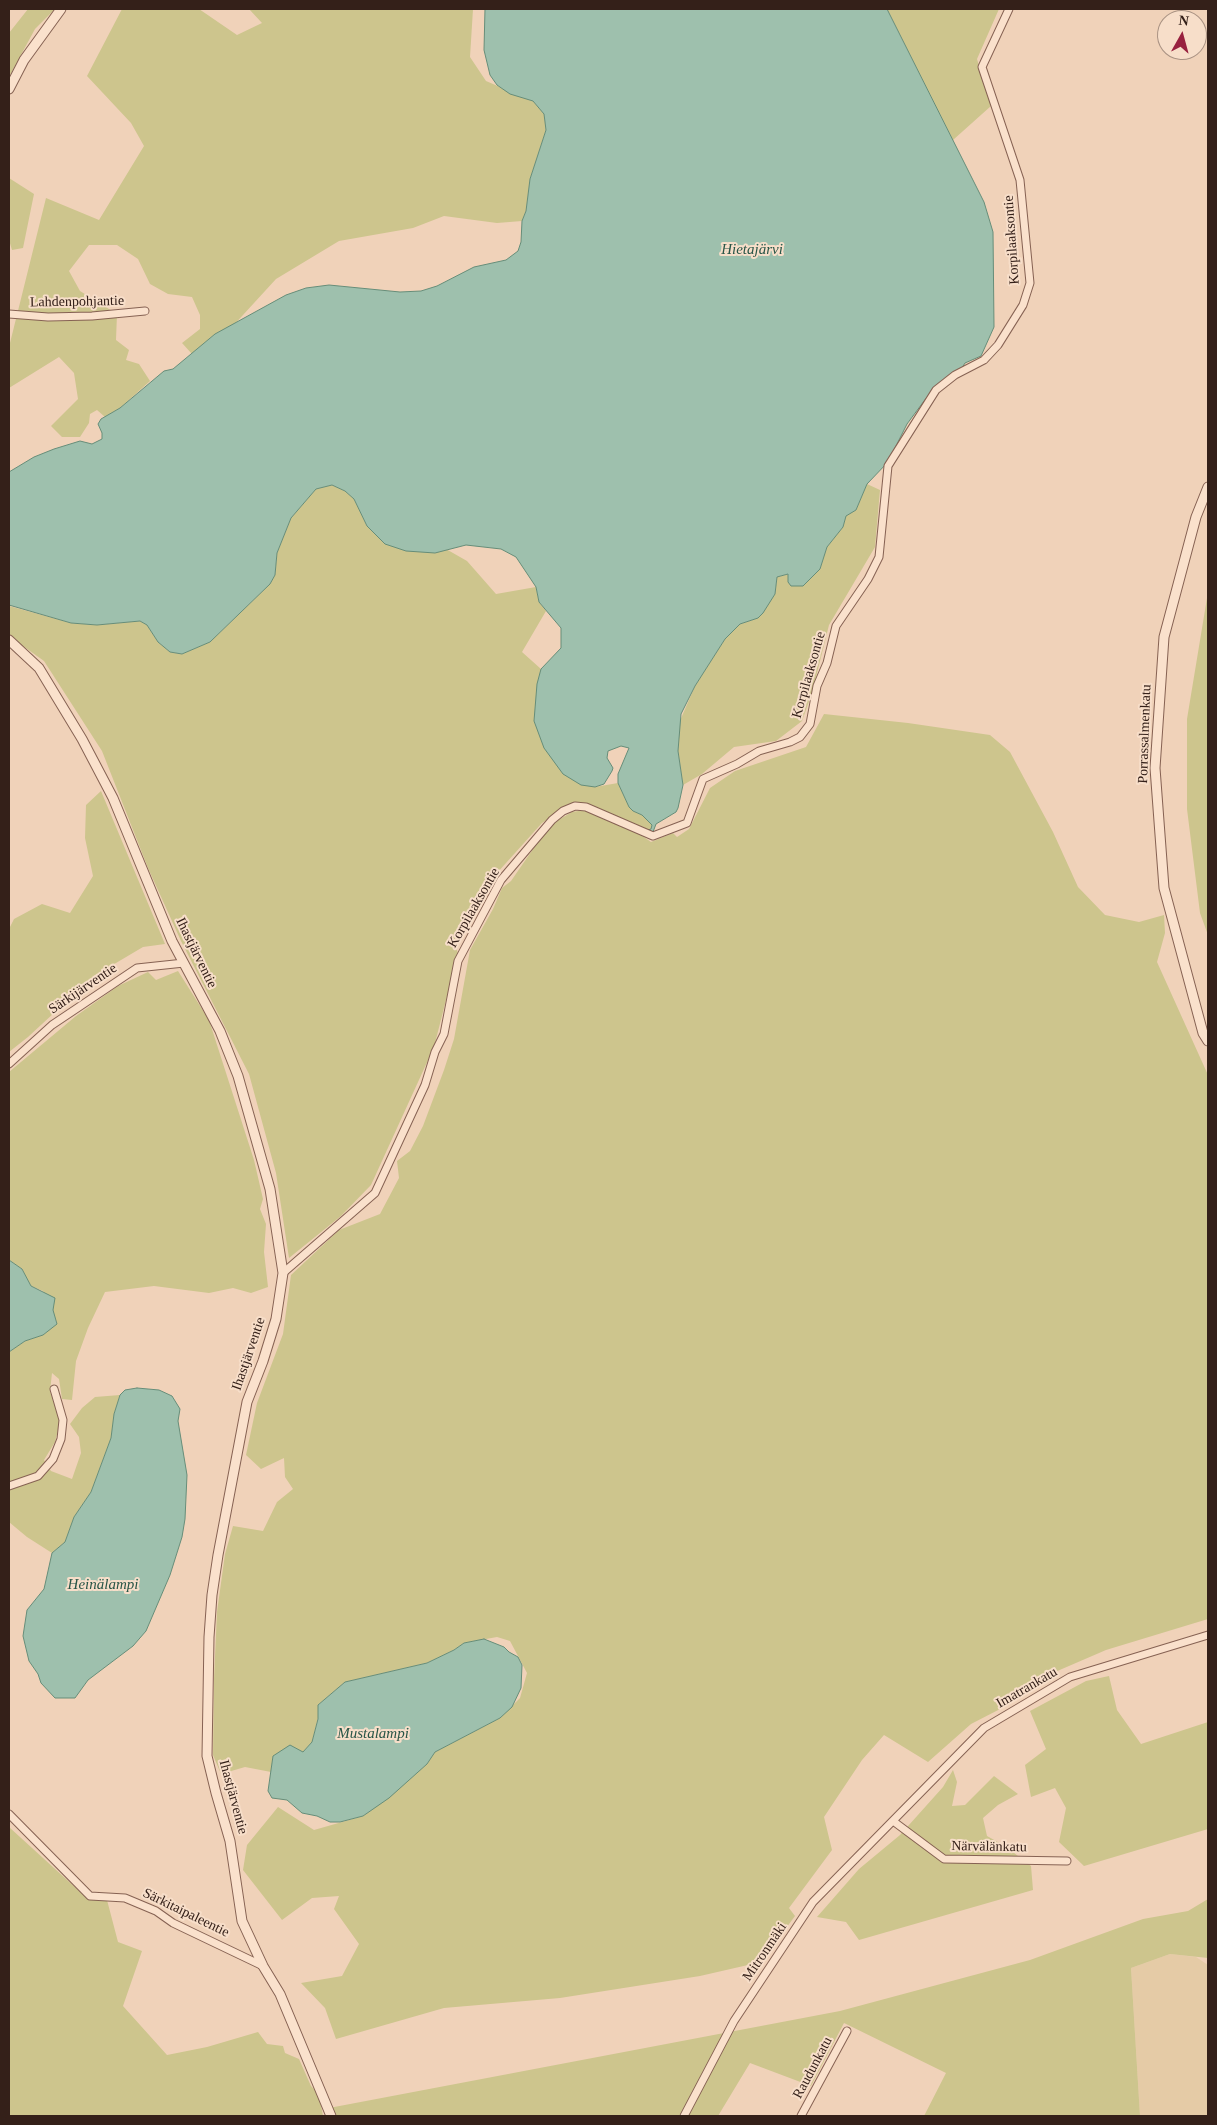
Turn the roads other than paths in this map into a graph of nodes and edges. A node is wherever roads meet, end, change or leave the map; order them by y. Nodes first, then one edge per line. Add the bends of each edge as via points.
1 (61, 9) edge
2 (1009, 9) edge
3 (9, 89) edge
4 (144, 311) dead end
5 (9, 314) edge
6 (1208, 487) edge
7 (9, 640) edge
8 (184, 963) junction
9 (1208, 1041) edge
10 (9, 1064) edge
11 (283, 1272) junction
12 (54, 1389) dead end
13 (9, 1486) edge
14 (1208, 1634) edge
15 (9, 1814) edge
16 (893, 1821) junction
17 (1066, 1861) dead end
18 (263, 1966) junction
19 (847, 2031) dead end
20 (331, 2116) edge
21 (684, 2116) edge
22 (801, 2116) edge

1 - 3 street via 24,60
2 - 11 street, Korpilaaksontie via 982,66 1020,180 1030,283 1022,305 998,345 984,360 955,375 936,390 888,466 879,557 836,626 827,663 817,686 810,724 790,742 759,751 703,779 687,823 653,836 586,807 575,806 552,820 501,880 458,961 444,1034 422,1093 375,1193
4 - 5 street, Lahdenpohjantie via 48,317
6 - 9 street, Porrassalmenkatu via 1196,517 1164,637 1154,768 1164,888
7 - 8 street, Ihastjärventie via 39,668 82,739 113,798
8 - 10 street, Särkijärventie via 137,968 52,1025
8 - 11 street, Ihastjärventie via 220,1031 238,1076 270,1189
11 - 18 street, Ihastjärventie via 276,1319 264,1361 247,1402 218,1555 209,1645 207,1756 230,1841 242,1921
12 - 13 street via 63,1420 62,1439 53,1459 38,1476
14 - 16 street, Imatrankatu via 1070,1677 984,1728
15 - 18 street, Särkitaipaleentie via 90,1896 125,1898
16 - 17 street, Närvälänkatu via 944,1858
16 - 21 street, Mitronmäki via 813,1902 734,2021
18 - 20 street, Ihastjärventie via 280,1994
19 - 22 street, Raudunkatu

